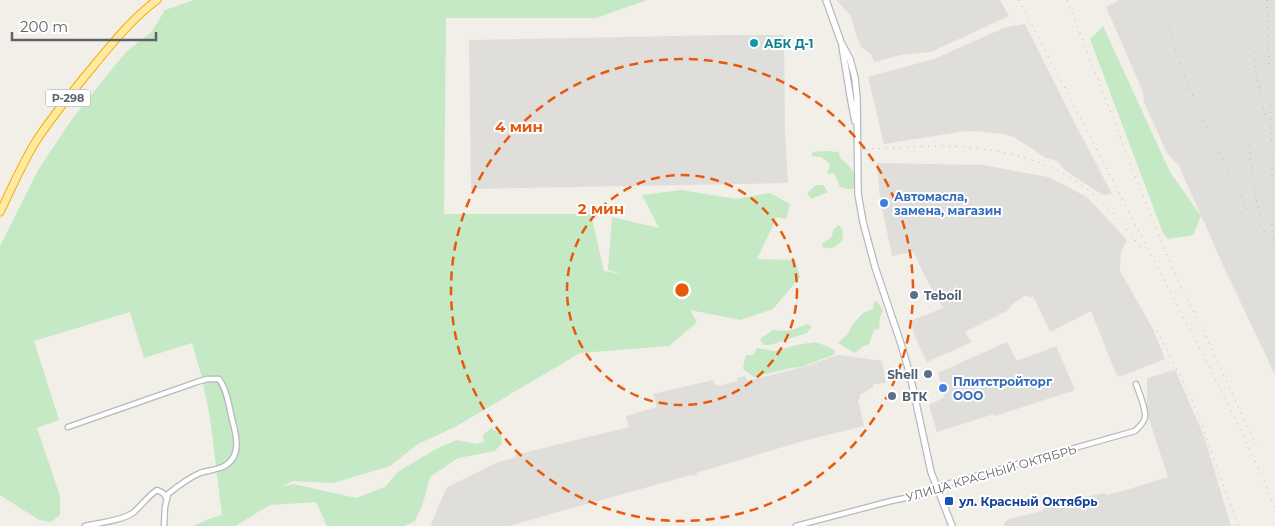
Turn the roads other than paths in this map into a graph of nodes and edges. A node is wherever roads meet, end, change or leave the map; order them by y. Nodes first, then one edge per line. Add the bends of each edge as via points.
1 (157, 0) edge
2 (826, 0) edge
3 (0, 212) edge
4 (1136, 384) dead end
5 (68, 427) dead end
6 (937, 488) junction
7 (166, 499) junction
8 (85, 526) edge
9 (164, 526) edge
10 (796, 526) edge
11 (952, 526) edge

1 - 3 highway, Р-298 via 126,27 53,118 27,158
2 - 6 main road via 841,42 857,128 858,194 863,222 907,368
4 - 6 street, УЛИЦА КРАСНЫЙ ОКТЯБРЬ via 1145,418 1135,431
5 - 7 street via 197,382 219,379 234,426 236,453 226,465 185,481
6 - 10 street, УЛИЦА КРАСНЫЙ ОКТЯБРЬ via 925,494
6 - 11 main road
7 - 8 street via 157,490 127,516
7 - 9 street

